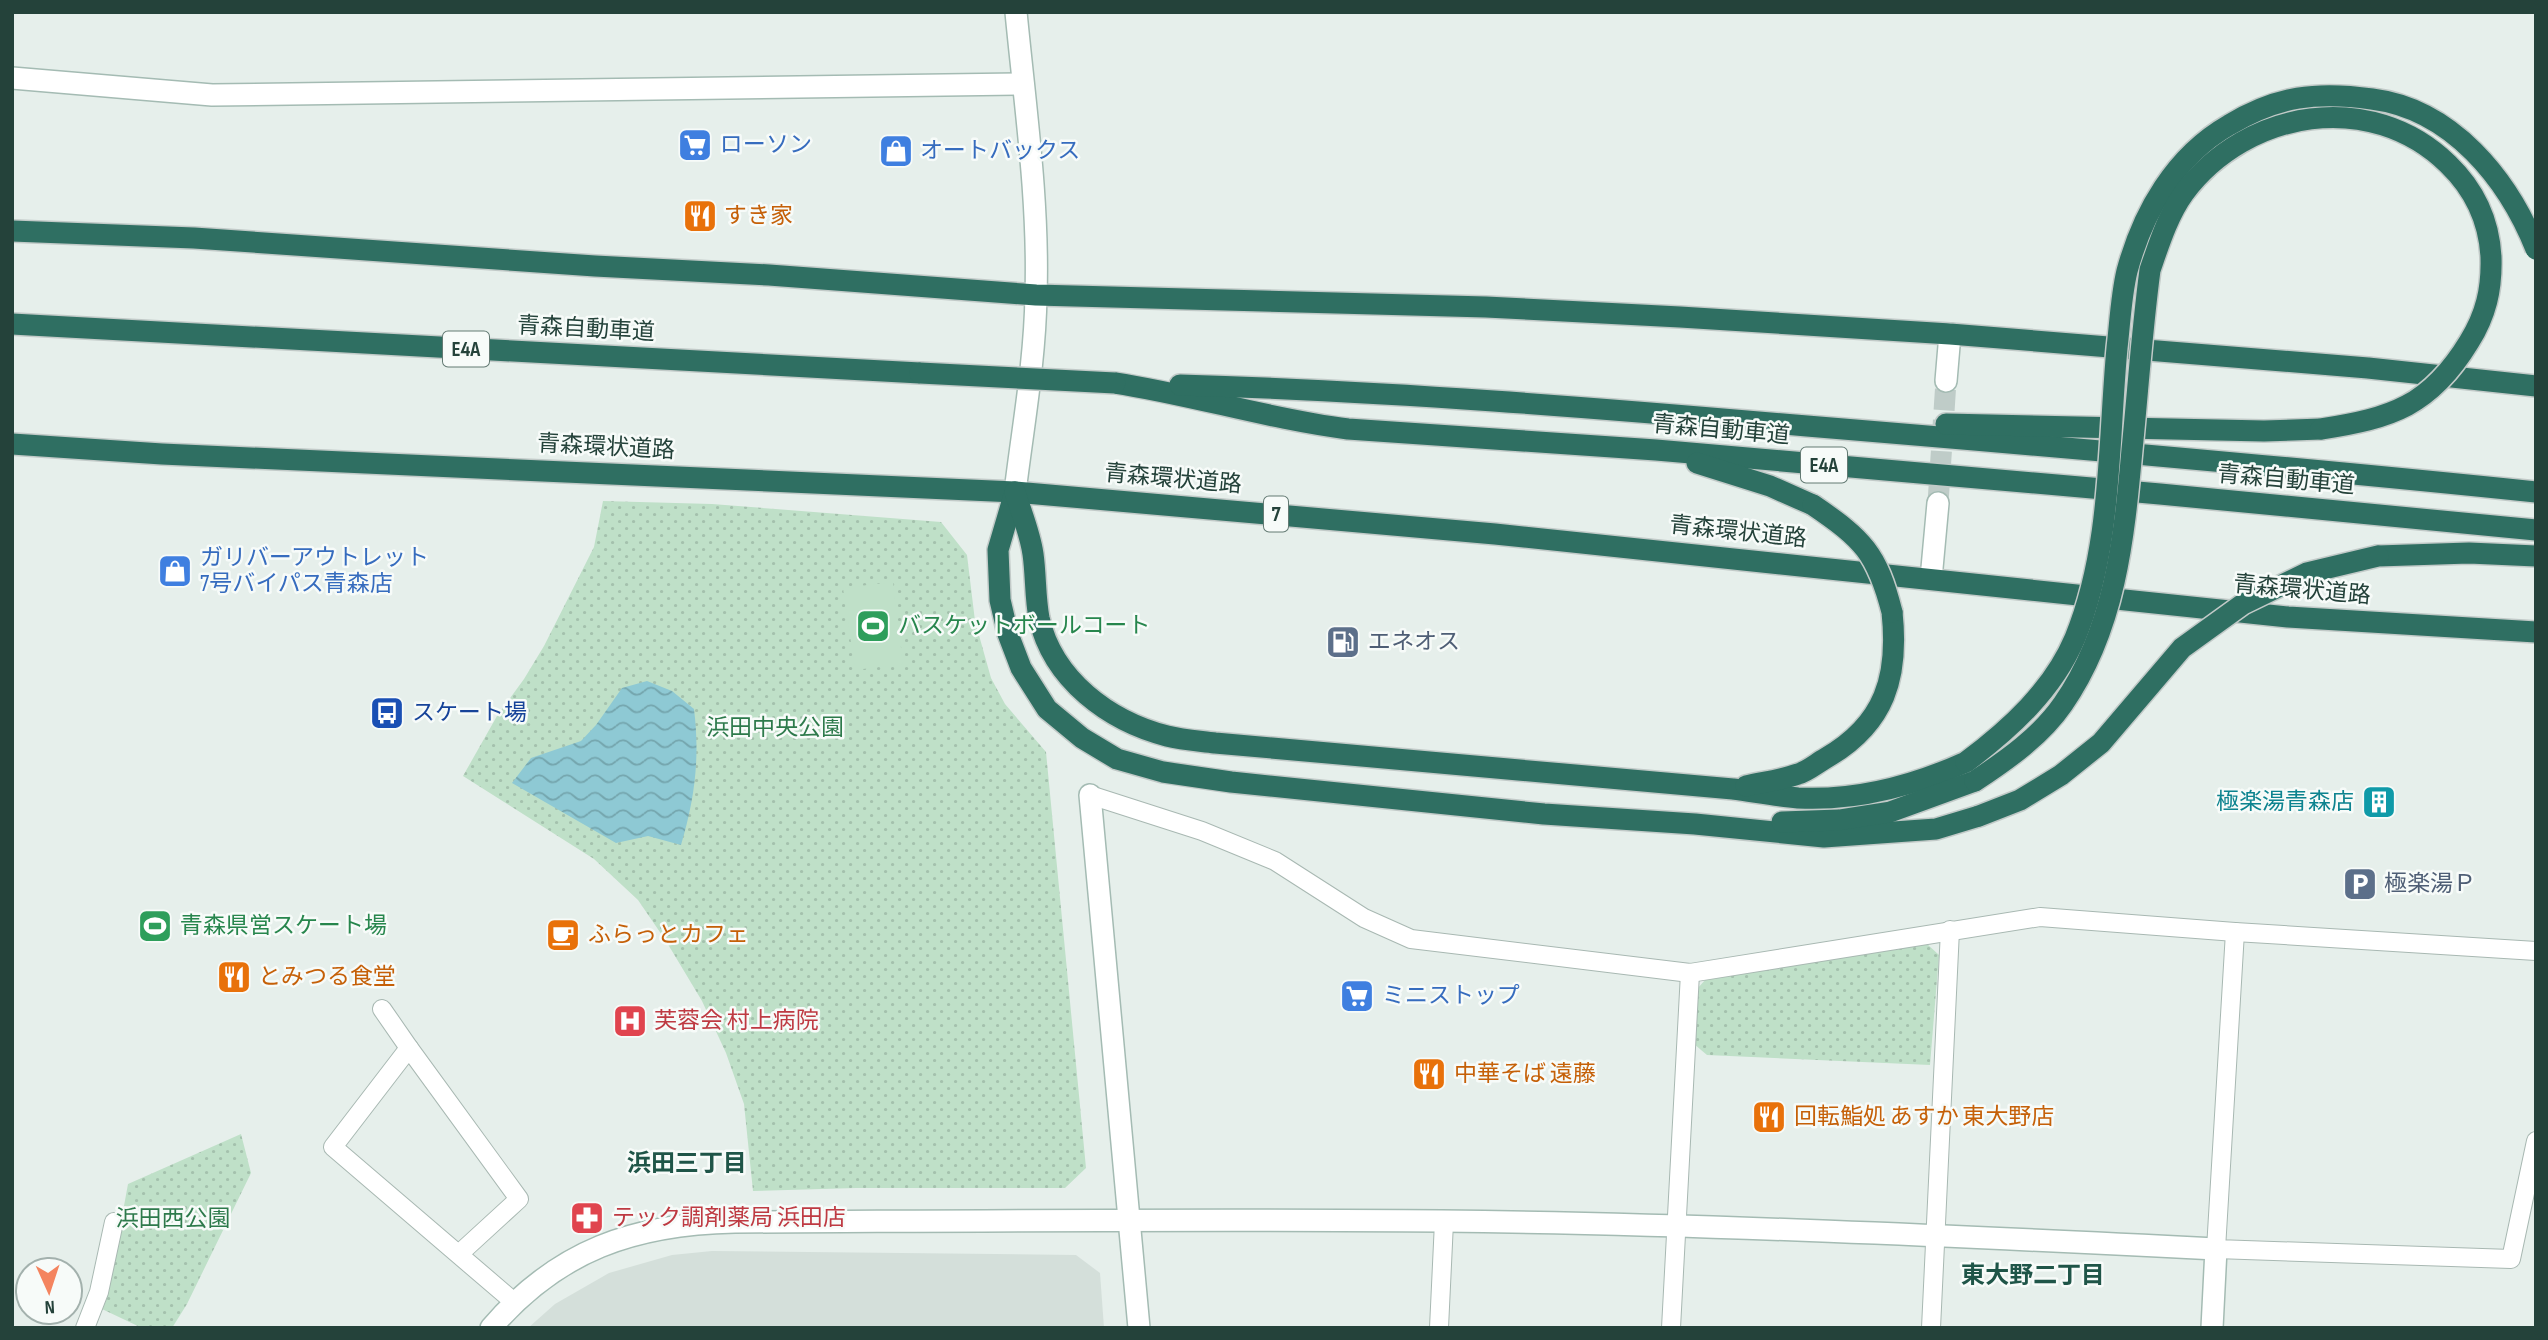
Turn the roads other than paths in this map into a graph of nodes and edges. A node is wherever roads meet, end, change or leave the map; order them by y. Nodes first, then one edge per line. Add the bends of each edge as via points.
1 (1016, 12) edge
2 (12, 78) edge
3 (1023, 84) junction
4 (12, 231) edge
5 (2536, 249) edge
6 (1036, 295) junction
7 (12, 324) edge
8 (1950, 334) junction
9 (1946, 381) tunnel mouth
10 (1115, 383) junction
11 (2536, 386) edge
12 (1671, 415) junction
13 (12, 444) edge
14 (1656, 450) junction
15 (1015, 492) junction
16 (2536, 492) edge
17 (1938, 503) tunnel mouth
18 (2536, 530) edge
19 (2536, 556) edge
20 (1931, 579) junction
21 (2536, 632) edge
22 (1971, 771) junction
23 (1733, 789) junction
24 (1090, 795) joint
25 (1695, 824) junction
26 (1950, 930) junction
27 (2235, 932) junction
28 (2536, 951) edge
29 (1690, 973) junction
30 (382, 1009) dead end
31 (409, 1048) junction
32 (2536, 1141) edge
33 (1128, 1220) junction
34 (114, 1222) dead end
35 (1444, 1222) junction
36 (1677, 1226) junction
37 (1936, 1234) junction
38 (2216, 1249) junction
39 (459, 1254) junction
40 (514, 1302) junction
41 (85, 1328) edge
42 (491, 1328) edge
43 (1139, 1328) edge
44 (1439, 1328) edge
45 (1671, 1328) edge
46 (1931, 1328) edge
47 (2212, 1328) edge

1 - 3 street
2 - 3 street via 212,95
3 - 6 street via 1036,233
4 - 6 highway via 194,238
5 - 22 highway, bridge via 2511,198 2487,165 2457,136 2420,113 2378,99 2336,94 2296,97 2253,110 2211,135 2183,161 2157,197 2127,273 2104,517 2093,580 2074,639 2045,689
6 - 8 highway via 1486,307
6 - 15 street
7 - 10 highway, 青森自動車道 / E4A, bridge
8 - 9 street
8 - 11 highway
10 - 12 highway, 青森自動車道 / E4A via 1337,390
10 - 14 highway, 青森自動車道 / E4A via 1348,429
12 - 16 highway, 青森自動車道 / E4A via 2255,463
12 - 22 highway, bridge via 1998,426 2264,431 2368,421 2404,407 2434,388 2457,362 2482,321 2492,282 2490,238 2479,202 2459,174 2431,147 2393,128 2357,118 2316,118 2275,125 2241,142 2183,194 2150,270 2125,524 2115,582 2095,648 2062,706 2026,745 2006,761
13 - 15 highway, 青森環状道路 / 7
14 - 18 highway, 青森自動車道 / E4A
14 - 23 highway, bridge via 1770,486 1813,505 1849,530 1869,553 1884,579 1892,612 1895,641 1890,682 1875,717 1839,751 1800,774
15 - 20 highway, 青森環状道路 / 7 via 1495,534
15 - 23 highway via 1033,552 1040,619 1052,650 1070,679 1097,704 1127,722 1168,737 1215,743
15 - 25 highway via 998,550 1007,634 1021,668 1047,709 1117,759 1163,772 1245,784
17 - 20 street
19 - 25 highway, bridge via 2378,556 2307,572 2243,604 2182,648 2101,743 2061,775 2020,800 1979,816 1936,829 1824,837
20 - 21 highway, 青森環状道路 / 7 via 2288,617
22 - 23 highway via 1856,795 1799,798
22 - 25 highway via 1890,812 1839,820
24 - 29 street via 1202,831 1275,861 1364,918 1411,939
24 - 33 street
26 - 27 street via 2040,917
26 - 29 street
26 - 37 street
27 - 28 street
27 - 38 street
29 - 36 street
30 - 31 street
31 - 39 street via 519,1199
31 - 39 street via 333,1147
32 - 38 street via 2511,1259
33 - 35 street
33 - 40 street via 673,1225 627,1236 581,1255
33 - 43 street
34 - 41 street via 99,1292
35 - 36 street
35 - 44 street
36 - 37 street
36 - 45 street
37 - 38 street
37 - 46 street
38 - 47 street
39 - 40 street
40 - 42 street

